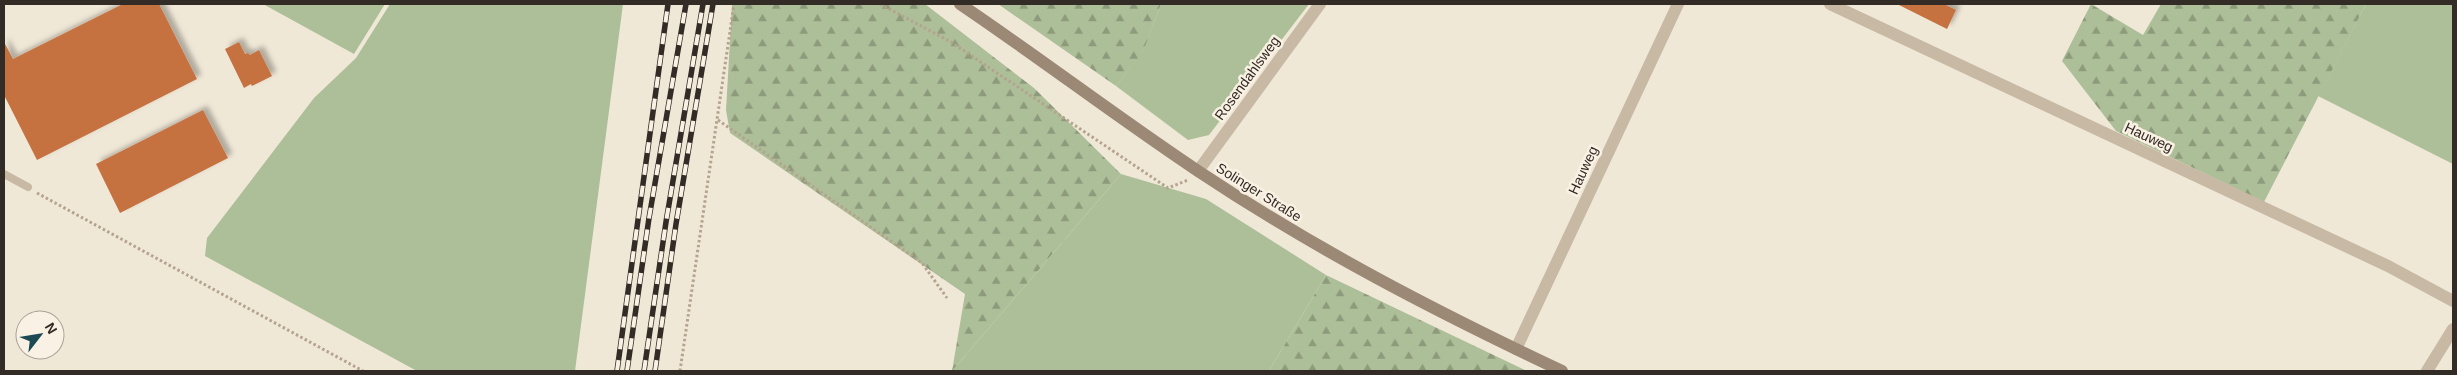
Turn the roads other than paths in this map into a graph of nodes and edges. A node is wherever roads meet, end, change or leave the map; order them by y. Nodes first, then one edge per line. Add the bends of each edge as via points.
1 (960, 4) edge
2 (1320, 4) edge
3 (1678, 4) edge
4 (1830, 4) edge
5 (1198, 171) junction
6 (4, 174) edge
7 (28, 188) road end
8 (2453, 301) edge
9 (2453, 330) edge
10 (1516, 350) junction
11 (1562, 371) edge
12 (2427, 371) edge

1 - 5 main road, Solinger Straße
2 - 5 street, Rosendahlsweg
3 - 10 street, Hauweg
4 - 8 street, Hauweg via 2388,266
5 - 10 main road, Solinger Straße via 1290,230 1386,285
6 - 7 lane
9 - 12 street
10 - 11 main road, Solinger Straße

